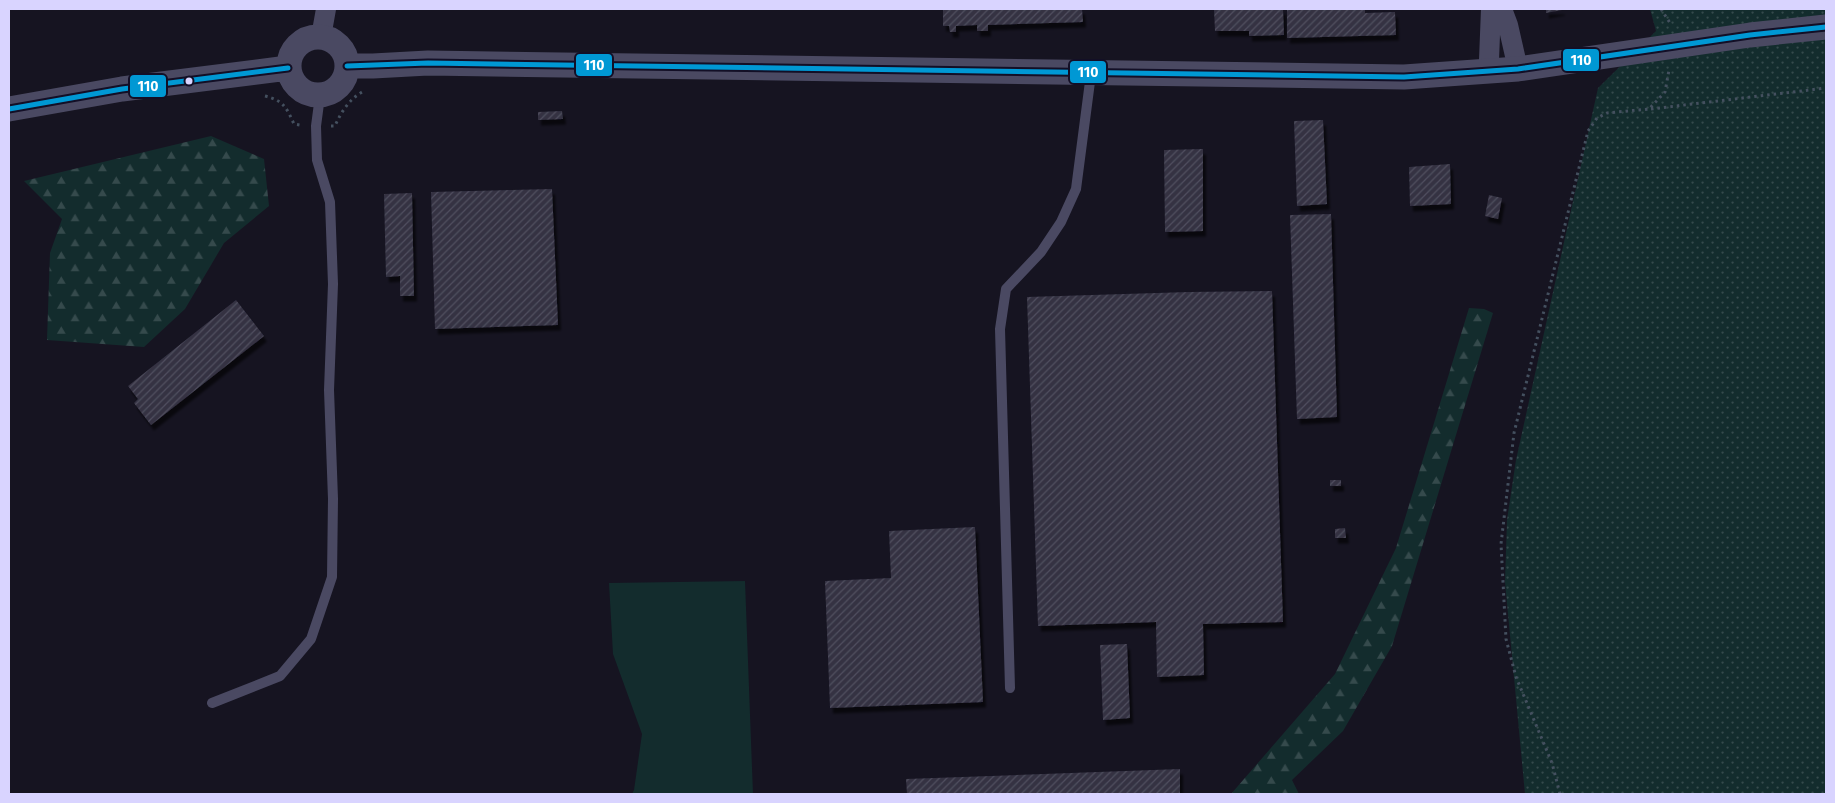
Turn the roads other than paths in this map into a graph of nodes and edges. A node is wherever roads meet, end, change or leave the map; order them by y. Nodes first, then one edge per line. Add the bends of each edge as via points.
1 (326, 9) edge
2 (1491, 9) edge
3 (1502, 9) edge
4 (1826, 27) edge
5 (322, 37) junction
6 (347, 66) junction
7 (288, 68) junction
8 (1518, 69) junction
9 (1491, 72) junction
10 (1092, 73) junction
11 (320, 96) junction
12 (9, 110) edge
13 (1010, 688) dead end
14 (212, 703) dead end

1 - 5 street
2 - 9 street
3 - 8 street
4 - 8 street
5 - 6 street via 334,42 344,52
5 - 7 street via 313,37 297,45
6 - 10 street via 428,63
6 - 11 street via 342,83 336,90
7 - 11 street via 295,85 310,95
7 - 12 street via 122,89
8 - 9 street
9 - 10 street via 1404,77
10 - 13 lane via 1076,189 1061,222 1041,252 1006,289 1000,329
11 - 14 lane via 316,126 317,160 330,202 332,577 311,639 280,676

